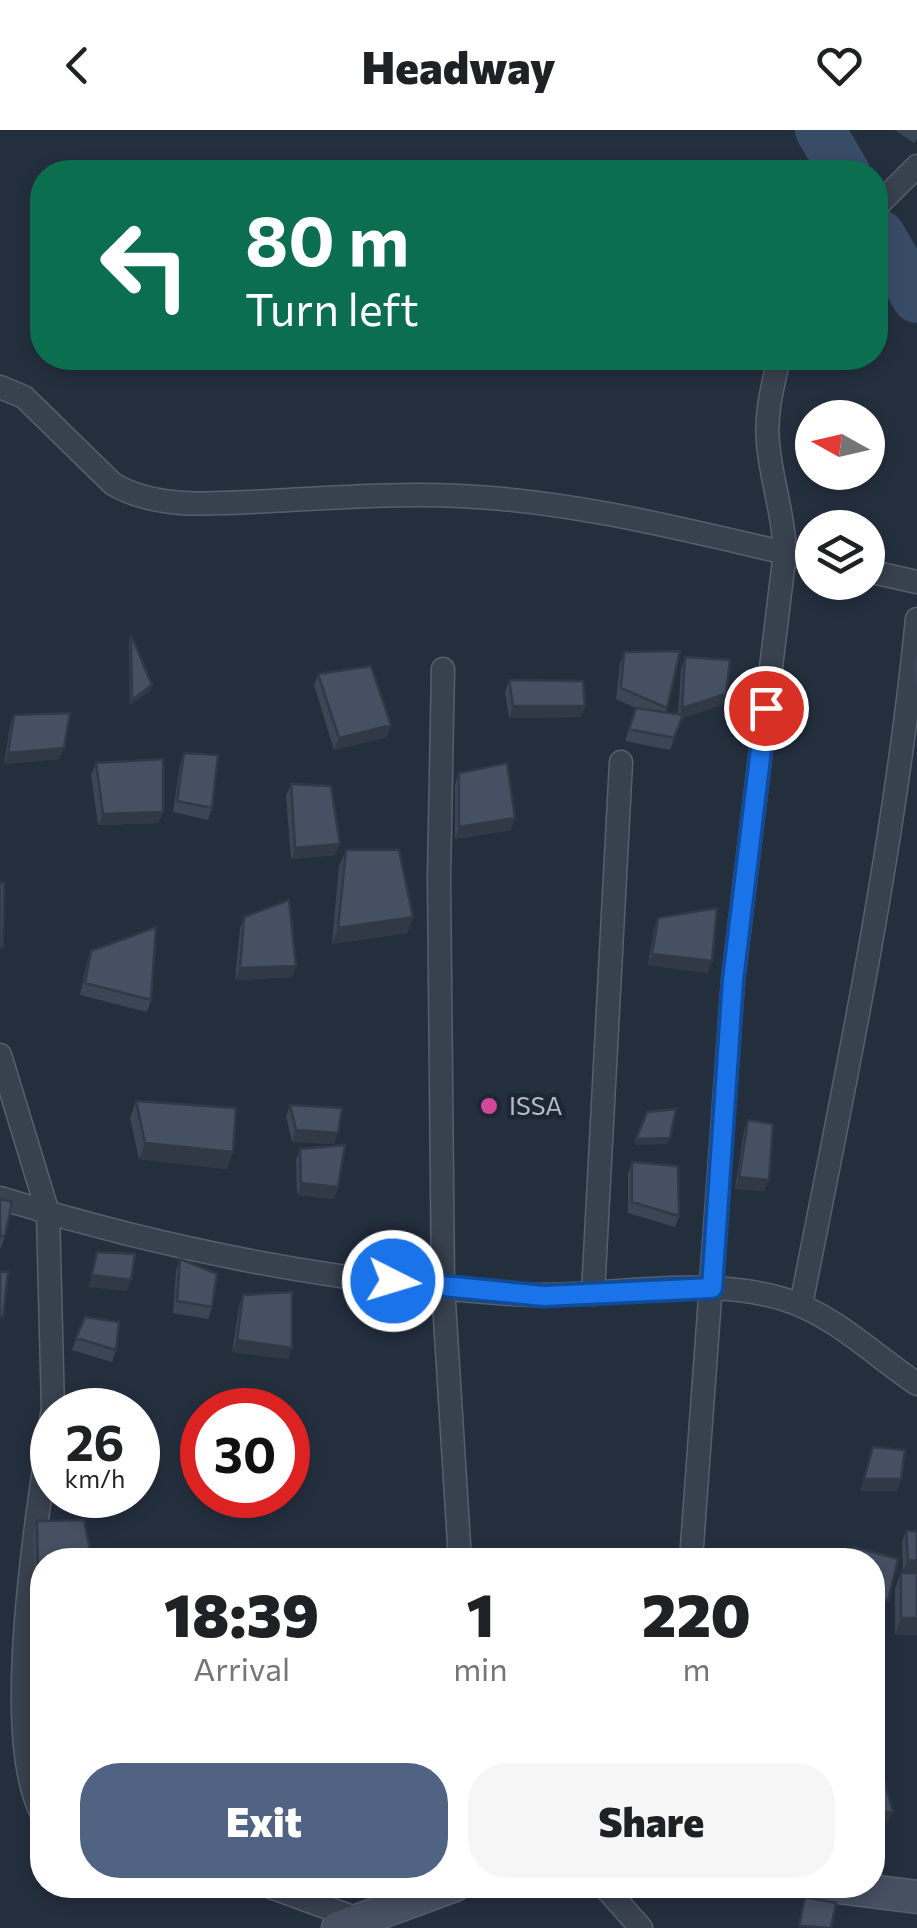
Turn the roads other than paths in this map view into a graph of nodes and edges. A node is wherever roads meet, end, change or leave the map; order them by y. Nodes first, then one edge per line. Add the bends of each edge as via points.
1 (917, 166) edge
2 (888, 195) edge
3 (776, 370) edge
4 (0, 387) edge
5 (785, 552) junction
6 (795, 554) edge
7 (885, 575) edge
8 (917, 582) edge
9 (917, 619) edge
10 (443, 668) dead end
11 (621, 762) dead end
12 (0, 1055) edge
13 (0, 1198) edge
14 (48, 1213) junction
15 (443, 1286) junction
16 (712, 1288) junction
17 (593, 1294) junction
18 (801, 1305) junction
19 (917, 1384) edge
20 (52, 1388) edge
21 (36, 1518) edge
22 (32, 1548) edge
23 (459, 1548) edge
24 (693, 1548) edge
25 (30, 1559) edge
26 (30, 1799) edge
27 (885, 1894) edge
28 (293, 1898) edge
29 (419, 1898) edge
30 (614, 1898) edge
31 (917, 1898) edge
32 (348, 1924) edge
33 (641, 1928) edge

1 - 2 street
3 - 5 street via 768,441
4 - 5 street via 24,396 113,484 166,502 402,494 512,500 646,520
5 - 6 street
5 - 16 street via 733,980
7 - 8 street
9 - 18 street via 901,777
10 - 15 street
11 - 17 street
12 - 14 street
13 - 14 street
14 - 15 street via 230,1258
14 - 20 street
15 - 17 street
15 - 23 street
16 - 17 street
16 - 18 street
16 - 24 street
18 - 19 street
21 - 22 street
25 - 26 street via 10,1687
27 - 31 street
28 - 32 street
29 - 32 street
30 - 33 street

